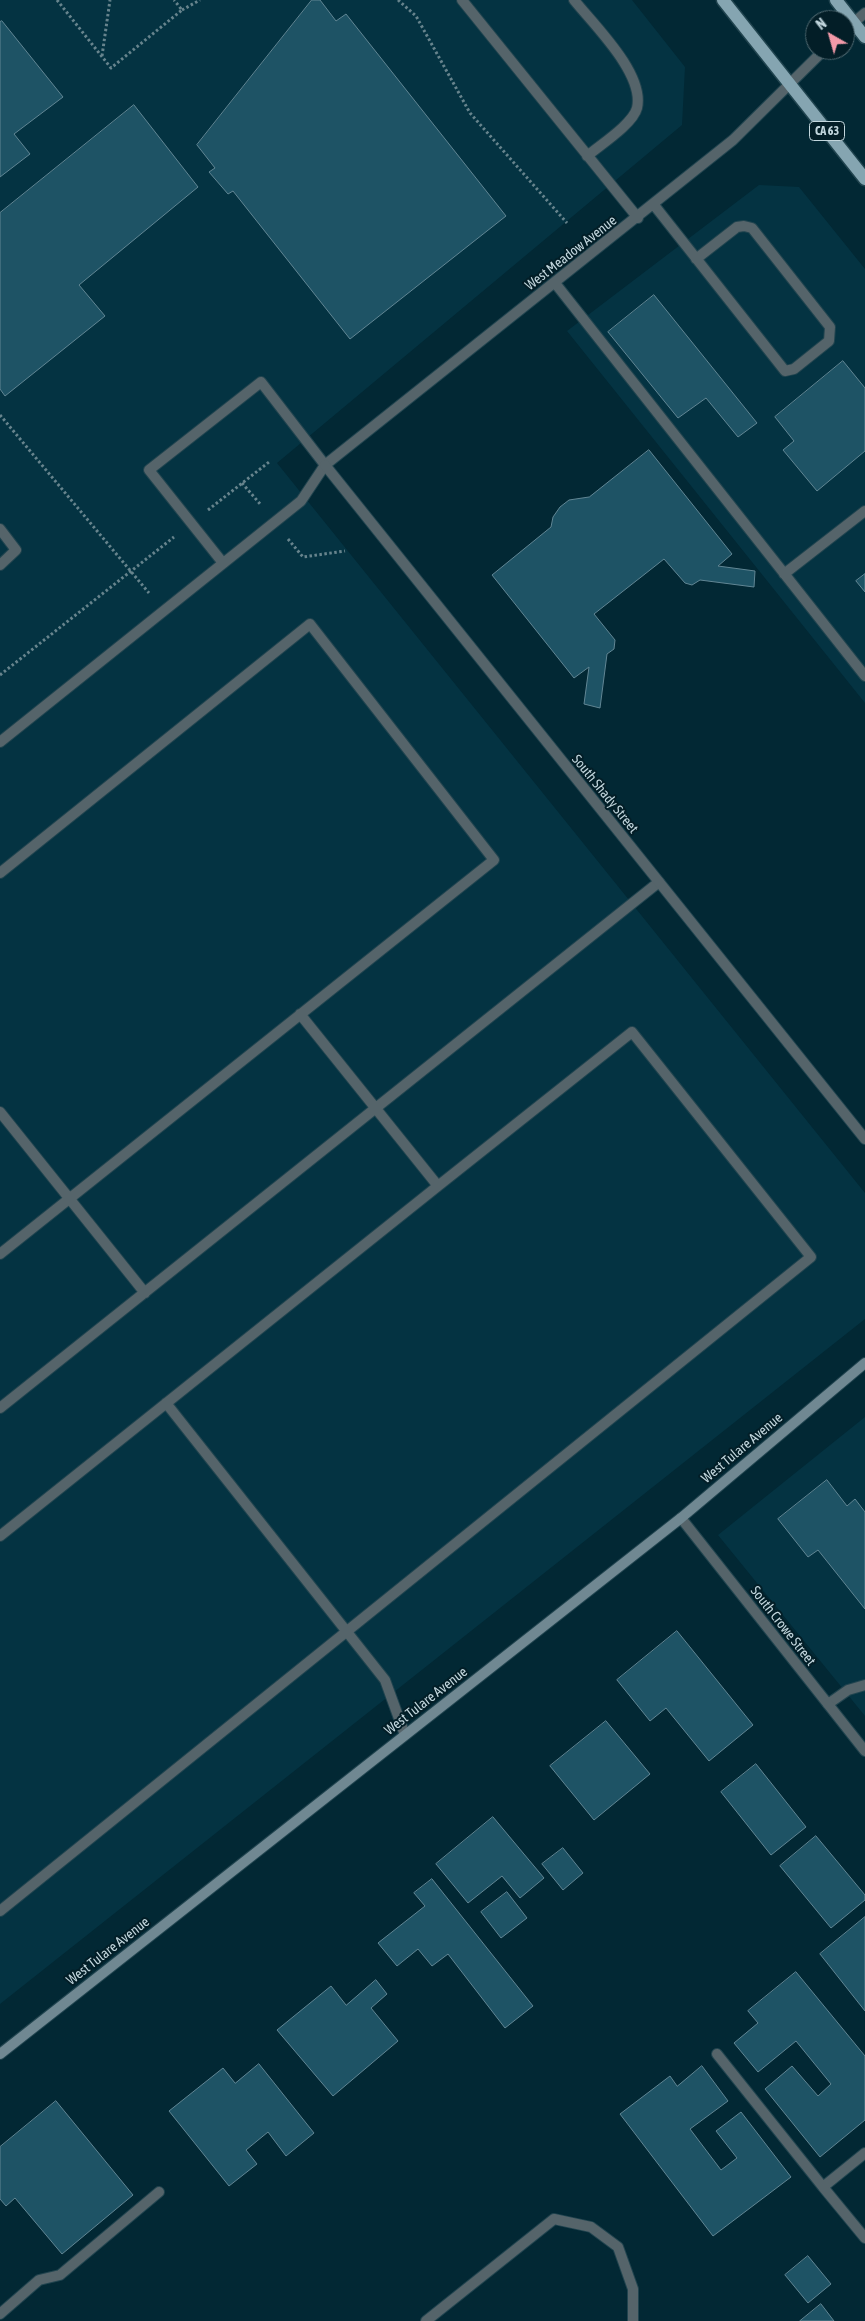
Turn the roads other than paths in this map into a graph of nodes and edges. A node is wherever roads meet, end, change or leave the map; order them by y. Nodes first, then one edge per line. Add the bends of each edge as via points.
1 (462, 0) edge
2 (574, 0) edge
3 (724, 0) edge
4 (865, 13) edge
5 (855, 21) edge
6 (814, 60) edge
7 (790, 83) junction
8 (587, 156) junction
9 (865, 178) edge
10 (654, 205) junction
11 (638, 218) junction
12 (696, 259) junction
13 (555, 283) junction
14 (325, 465) junction
15 (865, 511) edge
16 (0, 528) edge
17 (222, 564) junction
18 (0, 565) edge
19 (784, 574) junction
20 (865, 676) edge
21 (0, 742) edge
22 (0, 873) edge
23 (659, 882) junction
24 (300, 1014) junction
25 (376, 1108) junction
26 (0, 1112) edge
27 (865, 1138) edge
28 (438, 1186) junction
29 (69, 1200) junction
30 (0, 1254) edge
31 (145, 1293) junction
32 (865, 1363) edge
33 (166, 1403) junction
34 (0, 1408) edge
35 (681, 1518) junction
36 (0, 1536) edge
37 (349, 1632) junction
38 (865, 1685) edge
39 (828, 1704) junction
40 (406, 1735) junction
41 (865, 1751) edge
42 (0, 1911) edge
43 (0, 2054) edge
44 (717, 2054) dead end
45 (865, 2153) edge
46 (823, 2187) junction
47 (159, 2192) dead end
48 (865, 2238) edge
49 (0, 2314) edge
50 (426, 2321) edge
51 (633, 2321) edge

1 - 8 street
2 - 8 street via 629,70 637,87 637,109 627,124
3 - 7 main road, CA 63
4 - 5 street
6 - 7 street, West Meadow Avenue
7 - 9 main road, CA 63
7 - 10 street, West Meadow Avenue via 733,140
8 - 11 street
10 - 11 street, West Meadow Avenue
10 - 12 street
11 - 13 street, West Meadow Avenue
12 - 12 street via 785,371 794,369 829,341 830,327 752,228 737,227
13 - 14 street, West Meadow Avenue
13 - 19 street
14 - 17 street, West Meadow Avenue via 301,501
14 - 17 street, South Shady Street via 261,382 149,470
14 - 23 street, South Shady Street
15 - 19 street
16 - 18 street via 16,550
17 - 21 street, West Meadow Avenue
19 - 20 street
22 - 24 street via 310,624 494,860
23 - 25 street
23 - 27 street, South Shady Street
24 - 25 street
24 - 29 street
25 - 28 street
25 - 31 street
26 - 29 street
28 - 33 street
28 - 37 street via 632,1032 811,1257
29 - 30 street
29 - 31 street
31 - 34 street
32 - 35 street, West Tulare Avenue
33 - 36 street
33 - 37 street
35 - 39 street, South Crowe Street
35 - 40 street, West Tulare Avenue
37 - 40 street via 385,1680
37 - 42 street
38 - 39 street via 848,1690
39 - 41 street, South Crowe Street
40 - 43 street, West Tulare Avenue
44 - 46 street
45 - 46 street
46 - 48 street
47 - 49 street via 60,2275 39,2280
50 - 51 street via 554,2219 591,2227 618,2247 633,2289

